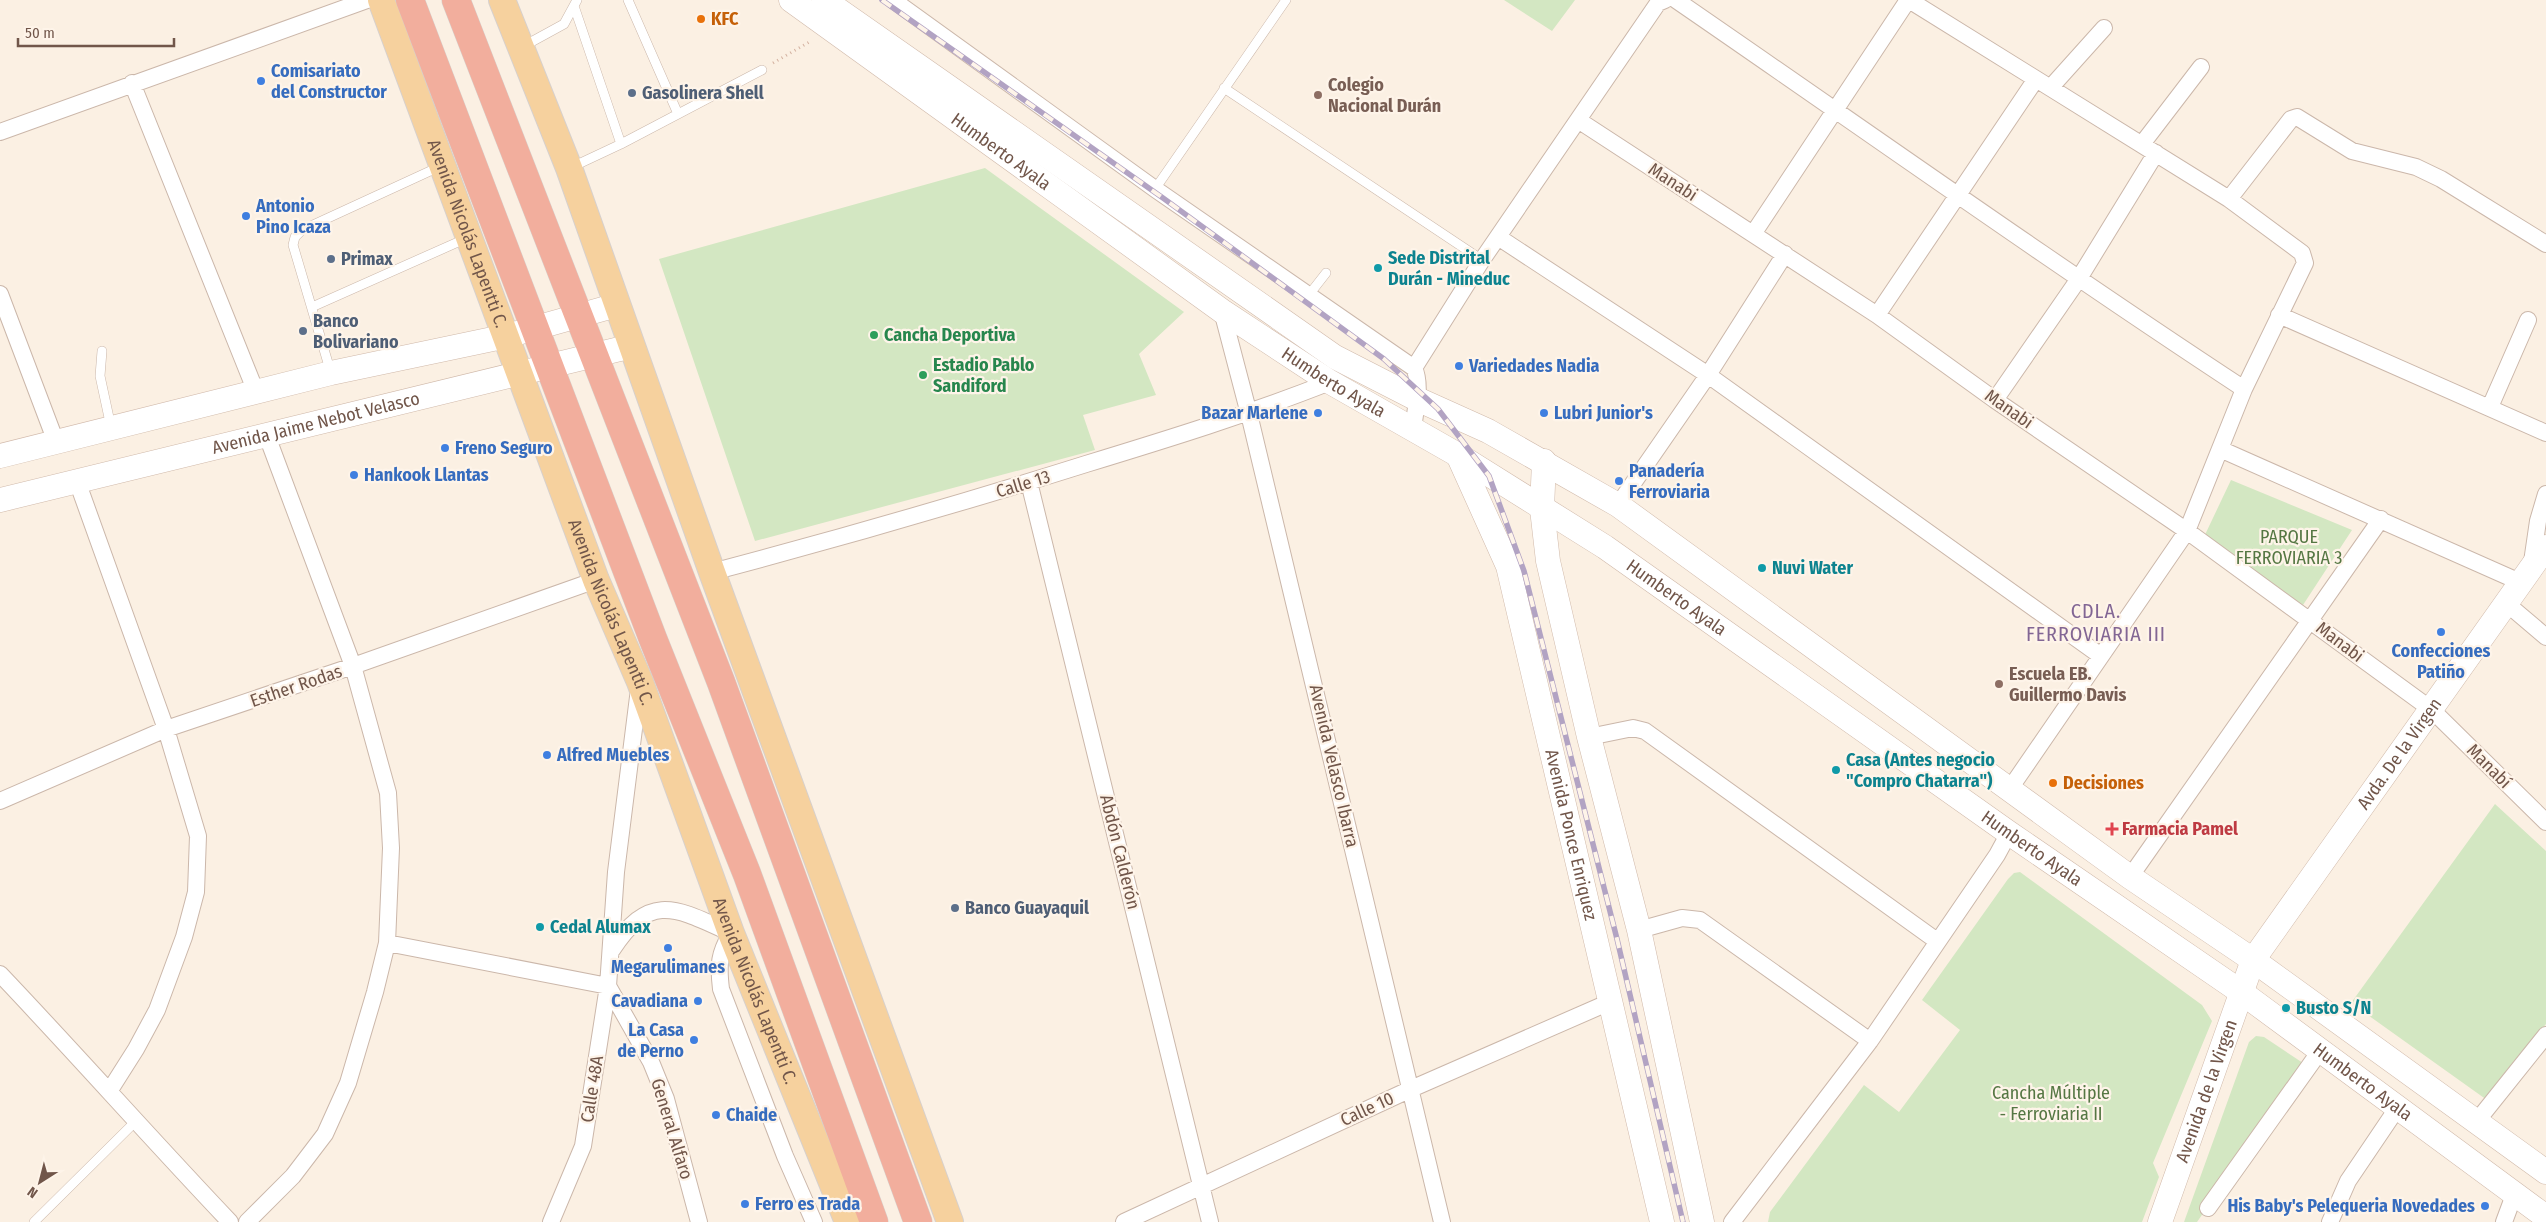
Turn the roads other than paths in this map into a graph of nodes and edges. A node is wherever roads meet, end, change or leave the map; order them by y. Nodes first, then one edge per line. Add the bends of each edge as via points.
1 (367, 0) edge
2 (381, 0) edge
3 (410, 0) edge
4 (456, 0) edge
5 (502, 0) edge
6 (628, 0) edge
7 (791, 0) edge
8 (824, 0) edge
9 (893, 0) edge
10 (1286, 0) edge
11 (1665, 0) edge
12 (1676, 0) edge
13 (1908, 0) edge
14 (575, 3) edge
15 (2104, 28) dead end
16 (522, 47) junction
17 (2202, 67) dead end
18 (762, 70) road end
19 (2036, 79) junction
20 (132, 83) junction
21 (2051, 87) junction
22 (1224, 88) junction
23 (1835, 109) junction
24 (678, 114) junction
25 (1578, 120) junction
26 (1, 129) edge
27 (621, 144) junction
28 (2149, 149) junction
29 (443, 165) junction
30 (569, 168) junction
31 (1155, 189) junction
32 (1960, 195) junction
33 (2229, 199) junction
34 (1753, 234) junction
35 (470, 236) junction
36 (1498, 237) junction
37 (2546, 244) edge
38 (1785, 254) junction
39 (1482, 260) junction
40 (1326, 273) dead end
41 (2078, 280) junction
42 (0, 294) edge
43 (1308, 296) junction
44 (617, 305) junction
45 (312, 307) junction
46 (1222, 311) junction
47 (577, 315) junction
48 (1877, 315) junction
49 (2279, 315) junction
50 (2528, 320) dead end
51 (535, 328) junction
52 (507, 336) junction
53 (632, 346) junction
54 (102, 351) dead end
55 (593, 357) junction
56 (550, 368) junction
57 (1414, 368) junction
58 (331, 373) junction
59 (521, 375) junction
60 (1708, 375) junction
61 (1330, 382) junction
62 (2244, 389) junction
63 (256, 392) junction
64 (1417, 400) junction
65 (1996, 400) junction
66 (2490, 407) junction
67 (1250, 414) junction
68 (1461, 419) junction
69 (111, 427) junction
70 (1413, 428) junction
71 (2546, 433) edge
72 (267, 436) junction
73 (56, 442) junction
74 (2220, 449) junction
75 (1458, 455) junction
76 (0, 456) edge
77 (1544, 461) junction
78 (77, 481) junction
79 (1029, 482) junction
80 (2546, 494) edge
81 (0, 500) edge
82 (1618, 505) junction
83 (1542, 509) junction
84 (2380, 518) junction
85 (2187, 531) junction
86 (2546, 548) edge
87 (712, 572) junction
88 (2526, 575) junction
89 (596, 580) junction
90 (2506, 603) junction
91 (2308, 619) junction
92 (2546, 637) edge
93 (2101, 656) junction
94 (353, 666) junction
95 (640, 682) junction
96 (2432, 710) junction
97 (166, 729) junction
98 (1589, 737) junction
99 (2009, 790) junction
100 (0, 801) edge
101 (2546, 822) edge
102 (2010, 833) junction
103 (2130, 877) junction
104 (1639, 930) junction
105 (731, 933) junction
106 (1937, 941) junction
107 (387, 943) junction
108 (612, 950) junction
109 (2253, 960) junction
110 (0, 974) edge
111 (608, 986) junction
112 (2241, 992) junction
113 (1612, 1000) junction
114 (2546, 1035) edge
115 (1870, 1041) junction
116 (2320, 1051) junction
117 (1411, 1088) junction
118 (110, 1090) junction
119 (2398, 1107) junction
120 (2477, 1120) junction
121 (135, 1122) junction
122 (2546, 1172) edge
123 (1202, 1186) junction
124 (2514, 1194) junction
125 (2208, 1208) dead end
126 (2546, 1217) edge
127 (1734, 1221) edge
128 (34, 1222) edge
129 (230, 1222) edge
130 (247, 1222) edge
131 (551, 1222) edge
132 (699, 1222) edge
133 (814, 1222) edge
134 (848, 1222) edge
135 (874, 1222) edge
136 (918, 1222) edge
137 (950, 1222) edge
138 (1124, 1222) edge
139 (1210, 1222) edge
140 (1442, 1222) edge
141 (1662, 1222) edge
142 (1702, 1222) edge
143 (2160, 1222) edge
144 (2330, 1222) edge
145 (2504, 1222) edge

1 - 20 street
2 - 29 main road, Avenida Nicolás Lapentti C.
3 - 51 highway, Avenida Nicolás Lapentti C.
4 - 47 highway
5 - 16 main road
6 - 24 lane
7 - 46 street, Humberto Ayala
8 - 64 street, Humberto Ayala via 1335,357
9 - 31 street
10 - 22 lane
11 - 25 street via 1658,3
12 - 23 street
13 - 19 street
13 - 23 street
14 - 16 lane via 564,24
14 - 27 lane
15 - 21 street
16 - 30 main road
17 - 28 street
18 - 24 lane
19 - 21 street
19 - 32 street
20 - 26 street
20 - 63 street
21 - 28 street
22 - 31 lane
22 - 39 lane
23 - 32 street
23 - 34 street
24 - 27 lane
25 - 34 street, Manabi
25 - 36 street
27 - 30 lane
28 - 33 street
28 - 41 street
29 - 35 main road, Avenida Nicolás Lapentti C.
29 - 45 lane via 302,230 295,237 293,245
30 - 44 main road
31 - 43 street
32 - 41 street
32 - 48 street
33 - 37 street via 2291,119 2297,117 2352,151 2416,167 2441,179
33 - 49 street via 2305,257
34 - 38 street, Manabi
35 - 45 lane
35 - 52 main road, Avenida Nicolás Lapentti C.
36 - 39 street
36 - 60 street
38 - 48 street, Manabi
38 - 60 street
39 - 57 street
40 - 43 lane
41 - 62 street
41 - 65 street
42 - 73 street
43 - 57 street
44 - 47 street
44 - 53 main road
45 - 58 lane
46 - 61 street, Humberto Ayala
46 - 67 street, Avenida Velasco Ibarra
47 - 51 street
47 - 55 highway
48 - 65 street, Manabi
49 - 62 street
49 - 66 street
50 - 66 street
51 - 52 street
51 - 56 highway, Avenida Nicolás Lapentti C.
52 - 58 street
52 - 59 main road, Avenida Nicolás Lapentti C.
53 - 55 street, Avenida Jaime Nebot Velasco
53 - 87 main road
54 - 69 lane via 100,376
55 - 56 street, Avenida Jaime Nebot Velasco
55 - 136 highway via 720,682
56 - 59 street, Avenida Jaime Nebot Velasco
56 - 135 highway, Avenida Nicolás Lapentti C. via 653,640 747,874
57 - 64 street
58 - 63 street
59 - 72 street, Avenida Jaime Nebot Velasco
59 - 89 main road, Avenida Nicolás Lapentti C.
60 - 82 street
60 - 93 street
61 - 67 street, Calle 13
61 - 70 street, Humberto Ayala
62 - 74 street
63 - 69 street
64 - 68 street, Humberto Ayala
64 - 70 street
65 - 85 street, Manabi
66 - 71 street
67 - 79 street, Calle 13
67 - 117 street, Avenida Velasco Ibarra
68 - 75 street
68 - 77 street, Humberto Ayala
69 - 73 street
70 - 75 street, Humberto Ayala
72 - 78 street, Avenida Jaime Nebot Velasco
72 - 94 street
73 - 76 street
74 - 84 street
74 - 85 street
75 - 83 street, Humberto Ayala
75 - 113 street, Avenida Ponce Enriquez via 1508,566
77 - 82 street, Humberto Ayala
77 - 83 street
78 - 81 street, Avenida Jaime Nebot Velasco
78 - 97 street
79 - 87 street, Calle 13
79 - 123 street, Abdón Calderón
80 - 88 street
82 - 99 street, Humberto Ayala
83 - 98 street via 1548,561
83 - 102 street, Humberto Ayala via 1613,553
84 - 88 street
84 - 91 street
85 - 91 street, Manabi
85 - 93 street
86 - 88 street, Avda. De la Virgen
87 - 137 main road
88 - 90 street, Avda. De la Virgen
89 - 94 street, Esther Rodas
89 - 95 main road, Avenida Nicolás Lapentti C.
90 - 92 street
90 - 96 street, Avda. De la Virgen
91 - 96 street, Manabi
91 - 103 street
93 - 99 street
94 - 97 street, Esther Rodas
94 - 107 street via 388,793 391,848
95 - 105 main road, Avenida Nicolás Lapentti C.
95 - 108 street, Calle 48A via 616,872
96 - 101 street, Manabí
96 - 109 street, Avda. De la Virgen
97 - 100 street, Esther Rodas
97 - 118 street via 198,836 196,892 158,1010
98 - 104 street
98 - 106 street via 1633,728 1645,731
99 - 103 street, Humberto Ayala
102 - 106 street
102 - 112 street, Humberto Ayala
103 - 109 street, Humberto Ayala
104 - 115 street via 1682,918 1700,920
104 - 142 street
105 - 108 street, Calle 48A via 673,910 657,910 637,918
105 - 133 street via 721,952 721,989
105 - 134 main road, Avenida Nicolás Lapentti C.
106 - 115 street
107 - 111 street
107 - 130 street via 348,1083 325,1134 293,1176
108 - 111 street, Calle 48A
109 - 112 street, Avenida de la Virgen
109 - 120 street, Humberto Ayala
110 - 118 street
111 - 131 street, Calle 48A via 584,1146
111 - 132 street, General Alfaro via 666,1098
112 - 116 street, Humberto Ayala
112 - 143 street, Avenida de la Virgen
113 - 117 street, Calle 10
113 - 141 street, Avenida Ponce Enriquez
114 - 120 street
115 - 127 street
116 - 119 street, Humberto Ayala
116 - 125 street
117 - 123 street, Calle 10
117 - 140 street, Avenida Velasco Ibarra
118 - 121 street
119 - 124 street, Humberto Ayala
119 - 144 street via 2348,1181
120 - 122 street, Humberto Ayala
121 - 128 lane
121 - 129 street
123 - 138 street, Calle 10
123 - 139 street, Abdón Calderón
124 - 126 street, Humberto Ayala
124 - 145 street

